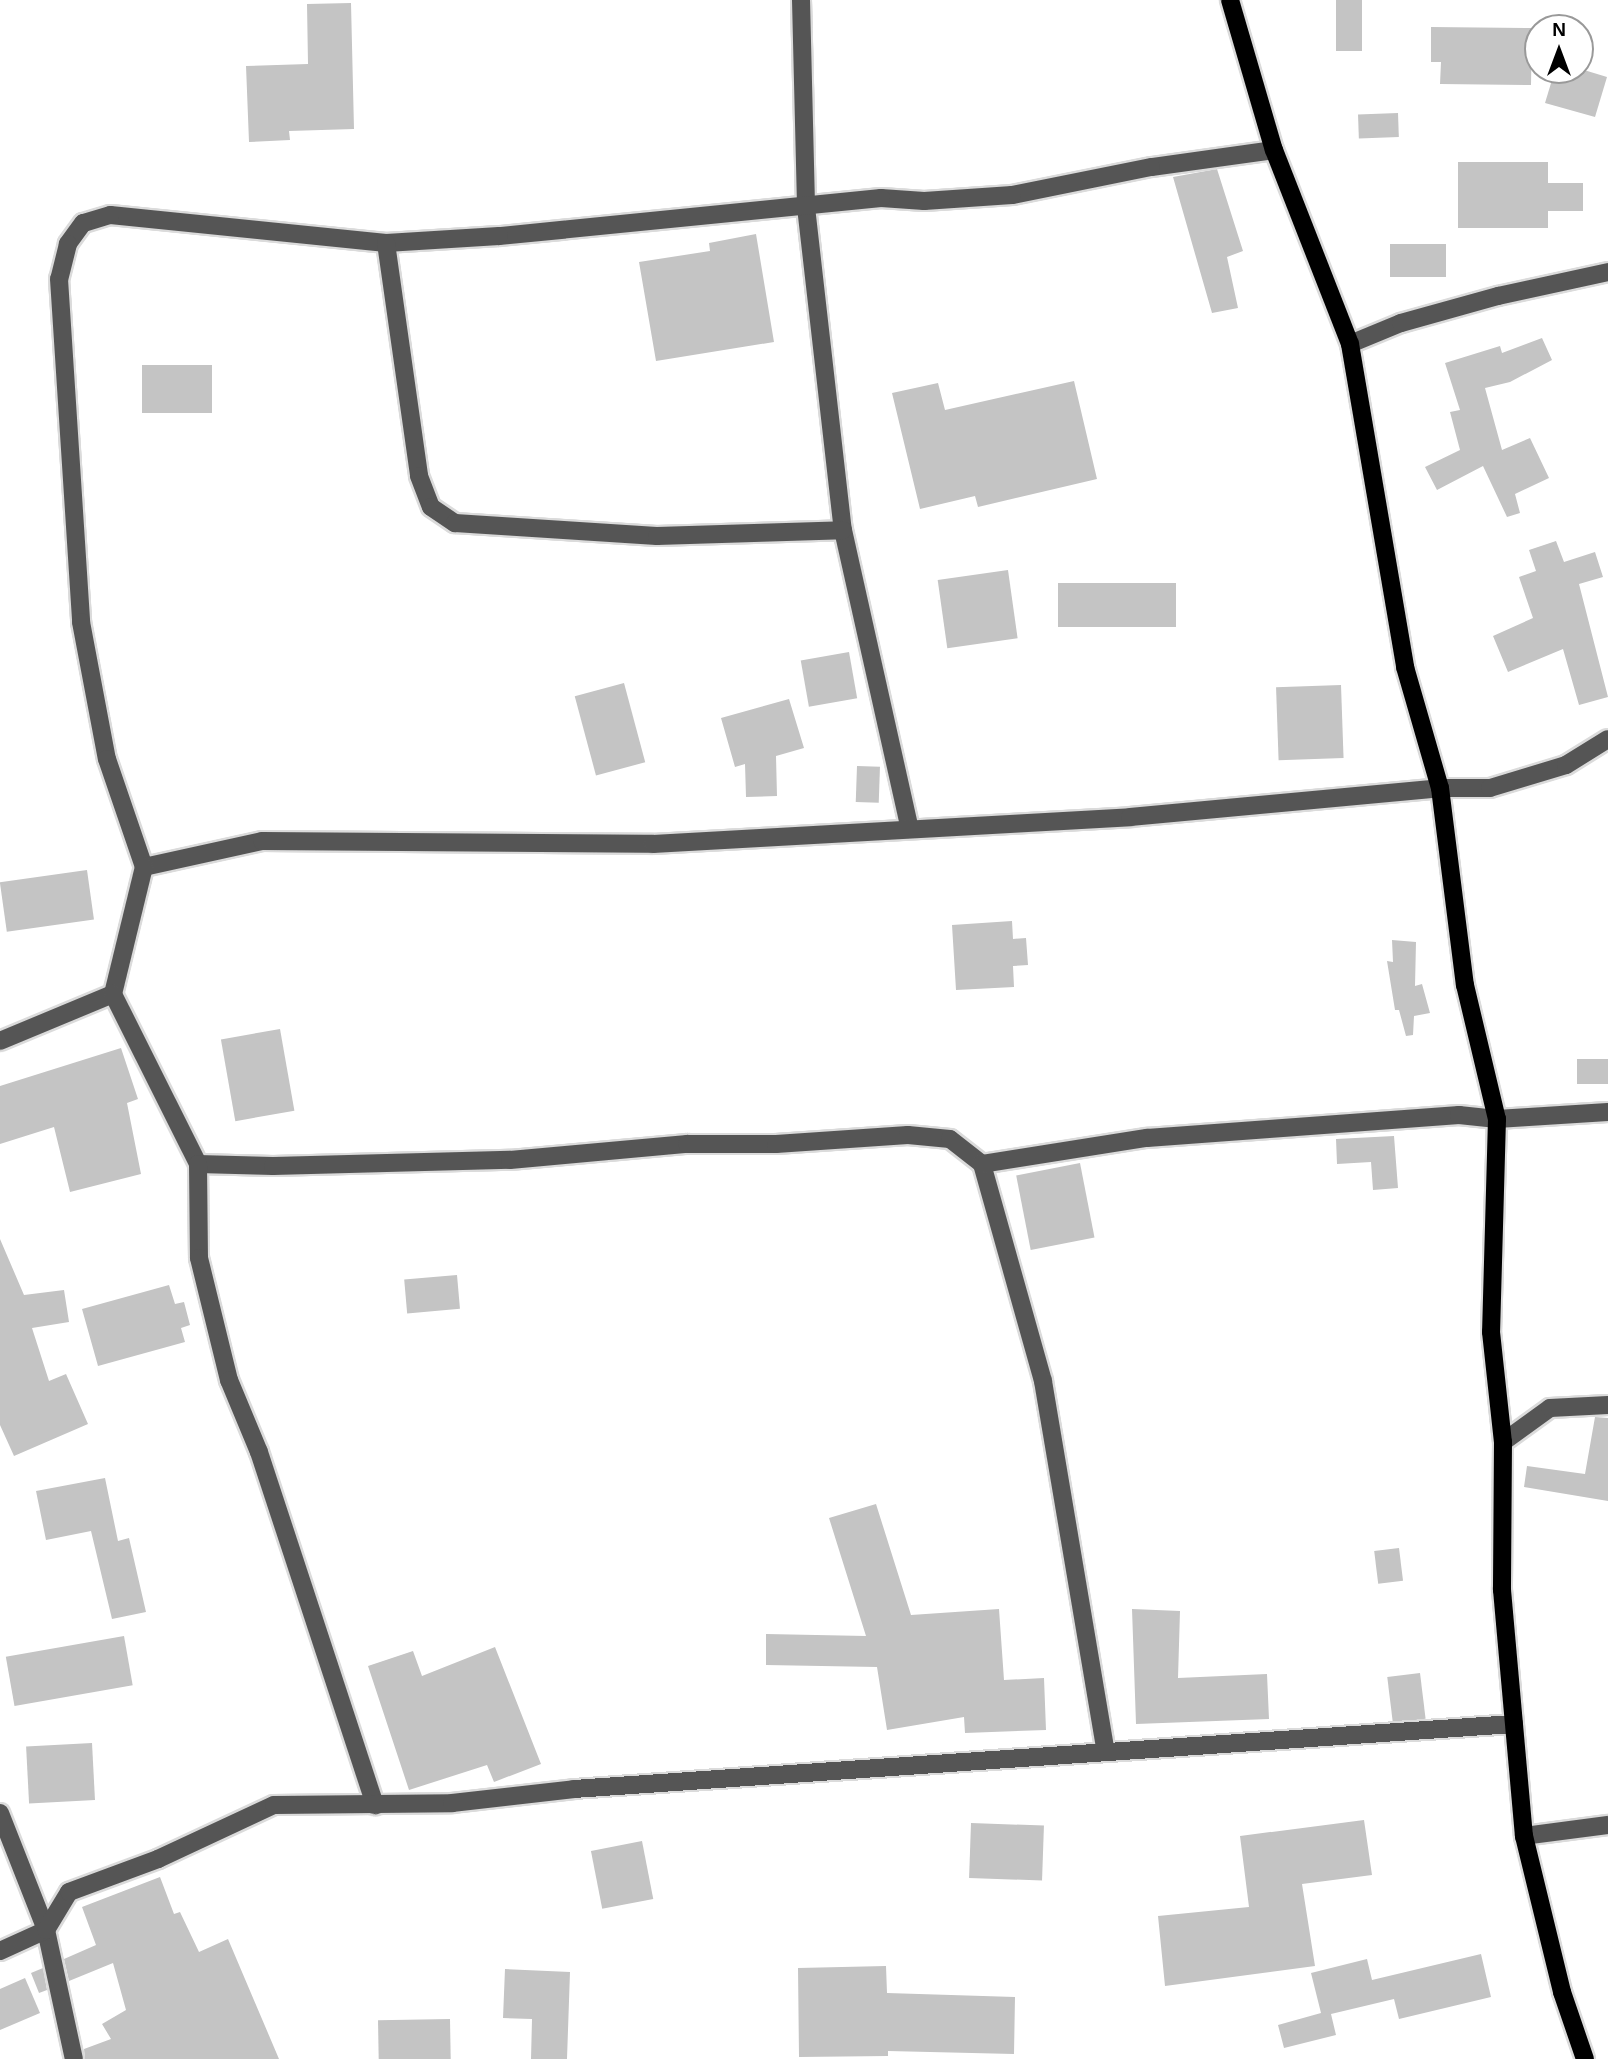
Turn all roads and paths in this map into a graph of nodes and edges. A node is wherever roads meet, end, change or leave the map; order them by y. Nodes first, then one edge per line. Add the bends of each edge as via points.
1 (801, 0) edge
2 (1230, 0) edge
3 (1273, 150) junction
4 (806, 207) junction
5 (386, 243) junction
6 (1608, 272) edge
7 (1350, 344) junction
8 (843, 530) junction
9 (1608, 739) edge
10 (1440, 788) junction
11 (910, 829) junction
12 (144, 867) junction
13 (113, 993) junction
14 (0, 1041) edge
15 (1608, 1112) edge
16 (1497, 1119) junction
17 (198, 1164) junction
18 (982, 1164) junction
19 (1608, 1405) edge
20 (1503, 1442) junction
21 (1514, 1724) junction
22 (1106, 1752) junction
23 (375, 1805) junction
24 (0, 1813) edge
25 (1608, 1825) edge
26 (1524, 1836) junction
27 (46, 1930) junction
28 (0, 1951) edge
29 (74, 2059) edge
30 (1585, 2059) edge

1 - 4 street
2 - 3 main road
3 - 4 street via 1139,169 1012,195 925,201 881,198
3 - 7 main road
4 - 5 street
4 - 8 street
5 - 8 street via 419,476 431,507 454,523 657,536
5 - 12 street via 110,215 83,223 68,244 59,279 59,320 81,622 107,759
6 - 7 street via 1486,299 1401,323
7 - 10 main road via 1405,667
8 - 11 street
9 - 10 street via 1566,765 1490,788
10 - 11 street via 1130,817
10 - 16 main road via 1465,985
11 - 12 street via 653,844 262,841
12 - 13 street
13 - 14 street
13 - 17 street
15 - 16 street
16 - 18 street via 1459,1115 1146,1138
16 - 20 main road via 1492,1332
17 - 18 street via 510,1160 589,1150 908,1135 950,1139
17 - 23 street via 200,1258 229,1380 259,1452
18 - 22 street via 1043,1381
19 - 20 street via 1550,1408
20 - 21 main road via 1502,1590
21 - 22 street
21 - 26 main road
22 - 23 street via 574,1789 453,1803
23 - 27 street via 274,1805 158,1859 69,1892
24 - 27 street
25 - 26 street
26 - 30 main road via 1562,1992
27 - 28 street
27 - 29 street

